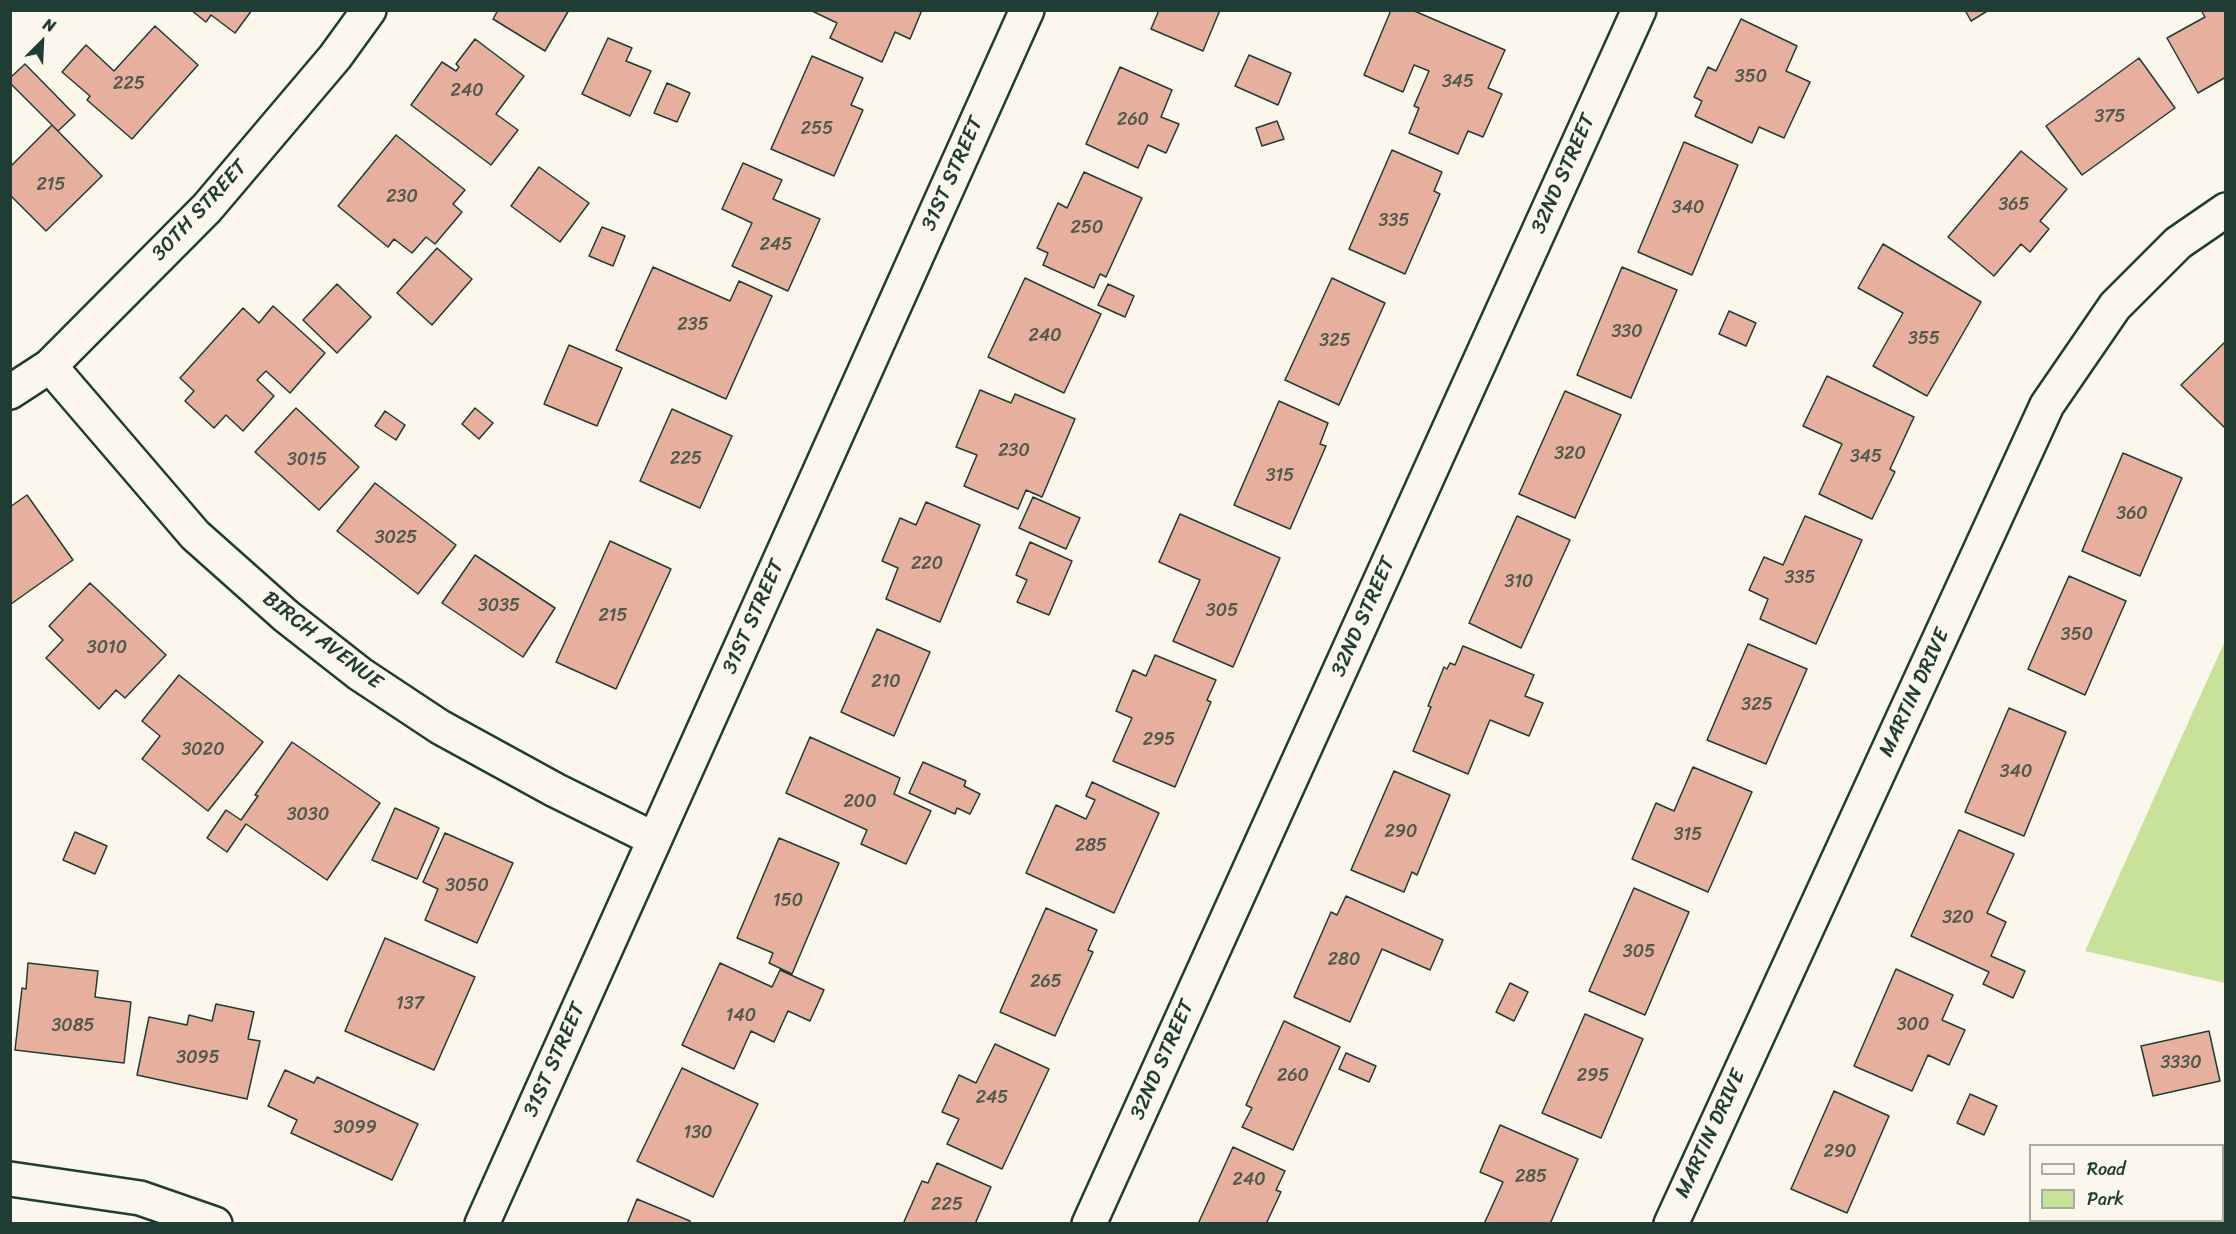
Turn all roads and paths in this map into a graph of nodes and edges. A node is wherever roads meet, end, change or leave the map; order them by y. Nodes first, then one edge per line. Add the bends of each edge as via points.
1 (369, 10) edge
2 (1027, 10) edge
3 (1639, 10) edge
4 (2226, 210) edge
5 (50, 366) junction
6 (10, 392) edge
7 (654, 839) junction
8 (10, 1179) edge
9 (215, 1224) edge
10 (482, 1224) edge
11 (1089, 1224) edge
12 (1671, 1224) edge

1 - 5 street, 30TH STREET via 335,57 207,208
2 - 7 street, 31ST STREET
3 - 11 street, 32ND STREET
4 - 12 street, MARTIN DRIVE via 2178,243 2115,306 2047,405
5 - 6 street, 30TH STREET
5 - 7 street, BIRCH AVENUE via 195,535 286,616 440,727
7 - 10 street, 31ST STREET
8 - 9 street via 140,1198

